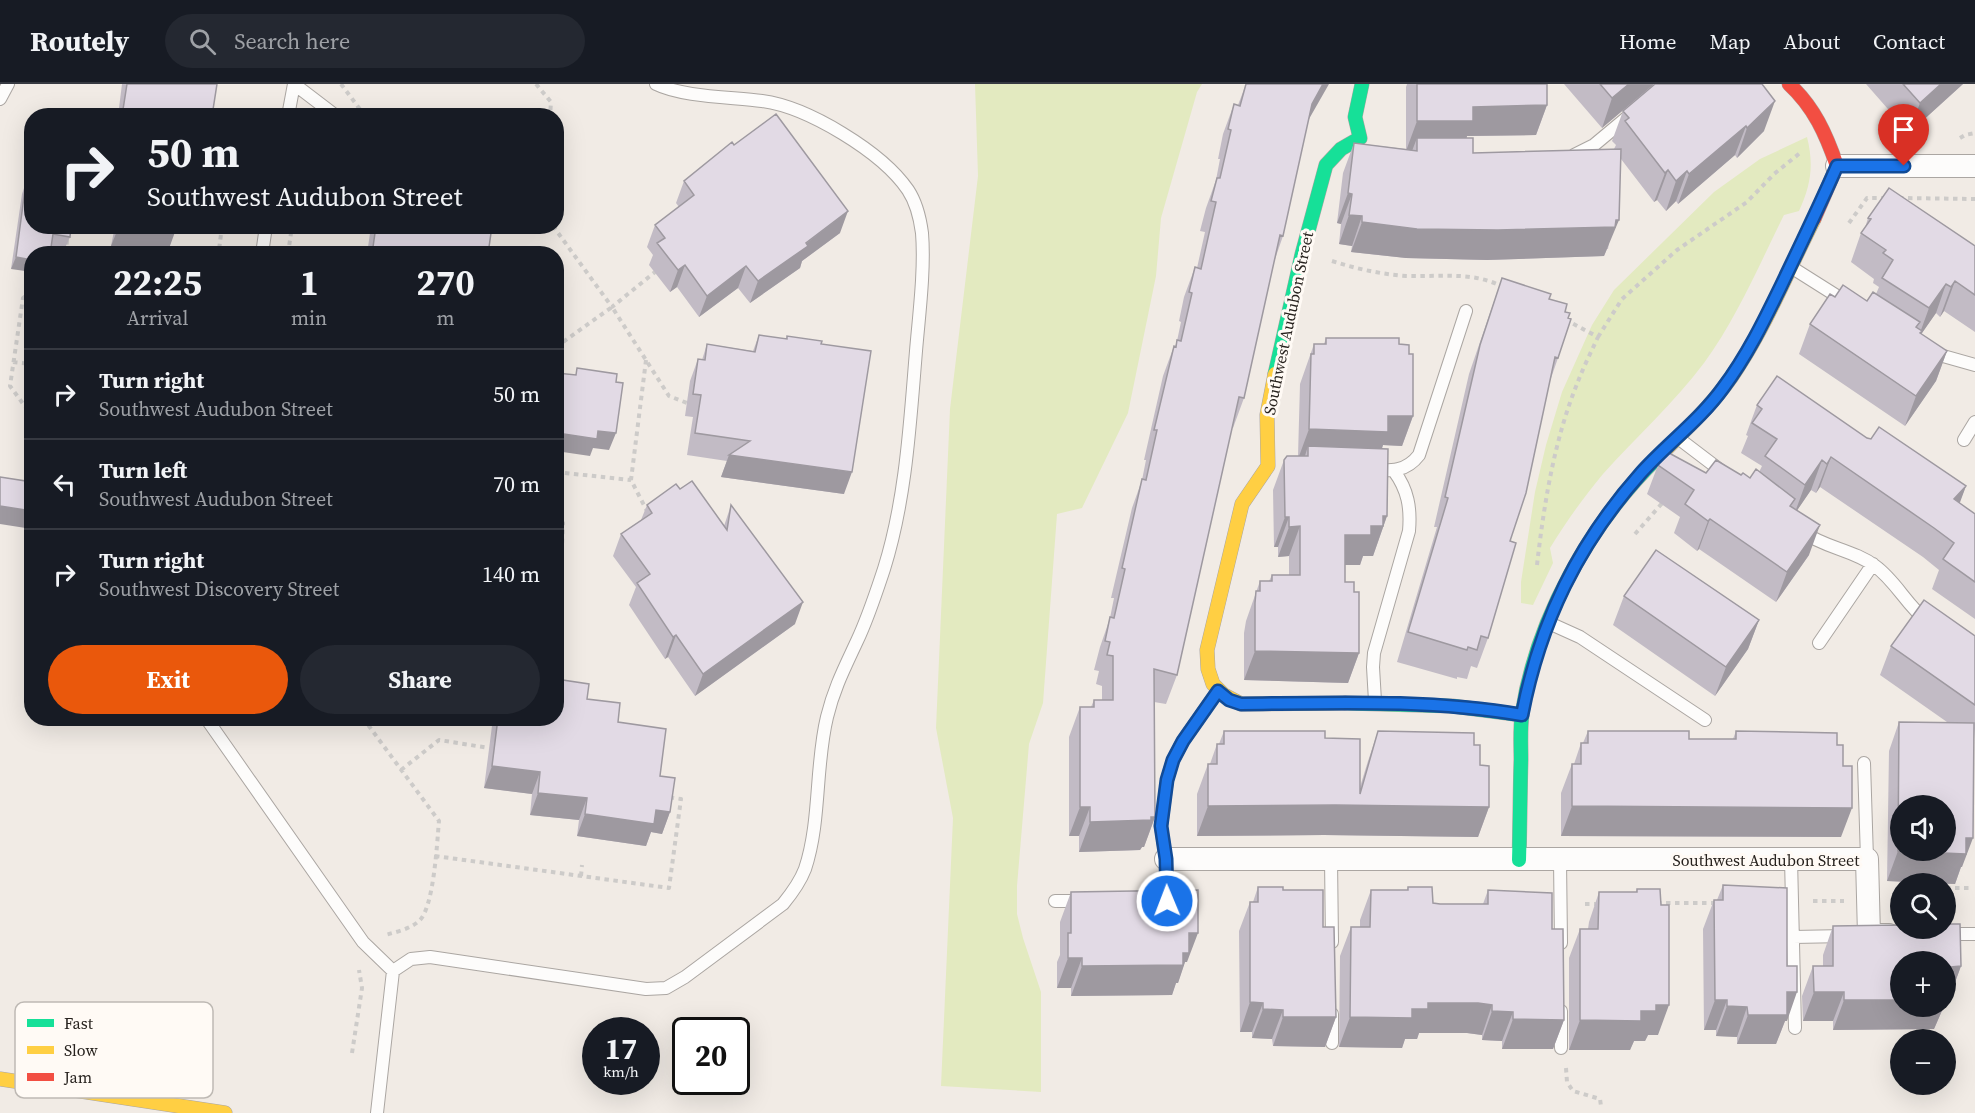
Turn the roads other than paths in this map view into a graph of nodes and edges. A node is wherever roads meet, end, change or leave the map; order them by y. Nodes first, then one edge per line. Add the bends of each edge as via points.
1 (8, 84) edge
2 (294, 84) edge
3 (656, 84) edge
4 (1362, 84) edge
5 (1789, 84) edge
6 (0, 99) edge
7 (1640, 107) edge
8 (290, 108) edge
9 (326, 108) edge
10 (1564, 158) edge
11 (1837, 166) junction
12 (1975, 166) edge
13 (1790, 267) junction
14 (1858, 309) edge
15 (1466, 310) dead end
16 (1917, 347) edge
17 (1975, 365) edge
18 (1975, 422) edge
19 (1677, 438) junction
20 (1964, 440) dead end
21 (1359, 470) edge
22 (1394, 471) junction
23 (1732, 479) edge
24 (1789, 522) edge
25 (1873, 564) junction
26 (1548, 623) junction
27 (1941, 631) edge
28 (1819, 643) dead end
29 (1218, 691) junction
30 (1375, 702) junction
31 (1522, 715) junction
32 (1705, 720) dead end
33 (212, 726) edge
34 (1864, 763) dead end
35 (1166, 859) junction
36 (1331, 859) junction
37 (1791, 859) junction
38 (1867, 859) junction
39 (1519, 860) junction
40 (1560, 860) junction
41 (1055, 901) dead end
42 (1088, 901) edge
43 (1144, 901) edge
44 (1956, 934) edge
45 (1975, 934) edge
46 (1869, 935) junction
47 (1890, 935) edge
48 (1793, 937) junction
49 (1332, 951) edge
50 (1561, 952) edge
51 (393, 971) junction
52 (1332, 997) edge
53 (1561, 1000) edge
54 (1795, 1028) edge
55 (1332, 1043) edge
56 (1561, 1048) edge
57 (0, 1079) edge
58 (15, 1081) edge
59 (126, 1098) edge
60 (225, 1113) edge
61 (377, 1113) edge

1 - 6 lane
2 - 8 lane
2 - 9 lane
3 - 51 lane via 789,106 811,116 888,165 909,191 918,211 922,258 918,328 899,503 869,614 834,687 804,870 783,904 666,988 646,989 430,957 411,959
4 - 29 street, Southwest Audubon Street via 1355,117 1365,141 1342,147 1326,165 1267,415 1274,466 1257,480 1242,504 1207,650 1206,665
5 - 11 street via 1823,126
7 - 10 lane via 1594,146
11 - 12 street
11 - 13 street
13 - 14 lane
13 - 19 street via 1737,369
15 - 22 lane via 1419,455
16 - 17 lane
18 - 20 lane
19 - 23 lane
19 - 26 street via 1642,472 1594,533 1576,561
21 - 22 lane
22 - 30 lane via 1407,492 1410,523 1374,653
24 - 25 lane via 1808,536
25 - 27 lane via 1924,620
25 - 28 lane
26 - 31 street
26 - 32 lane via 1580,637
29 - 30 street via 1241,704
29 - 35 lane via 1183,741 1170,770 1161,826
30 - 31 street
31 - 39 street
33 - 51 lane via 363,942
34 - 38 lane
35 - 36 street, Southwest Audubon Street
35 - 43 lane via 1167,901
36 - 39 street, Southwest Audubon Street
36 - 49 lane
37 - 38 street, Southwest Audubon Street
37 - 40 street, Southwest Audubon Street
37 - 48 lane
38 - 46 street, Southwest Audubon Street
39 - 40 street, Southwest Audubon Street
40 - 50 lane
41 - 42 lane
44 - 45 lane
46 - 47 street
46 - 48 lane
48 - 54 lane
51 - 61 lane
52 - 55 lane
53 - 56 lane
57 - 58 street
59 - 60 street

